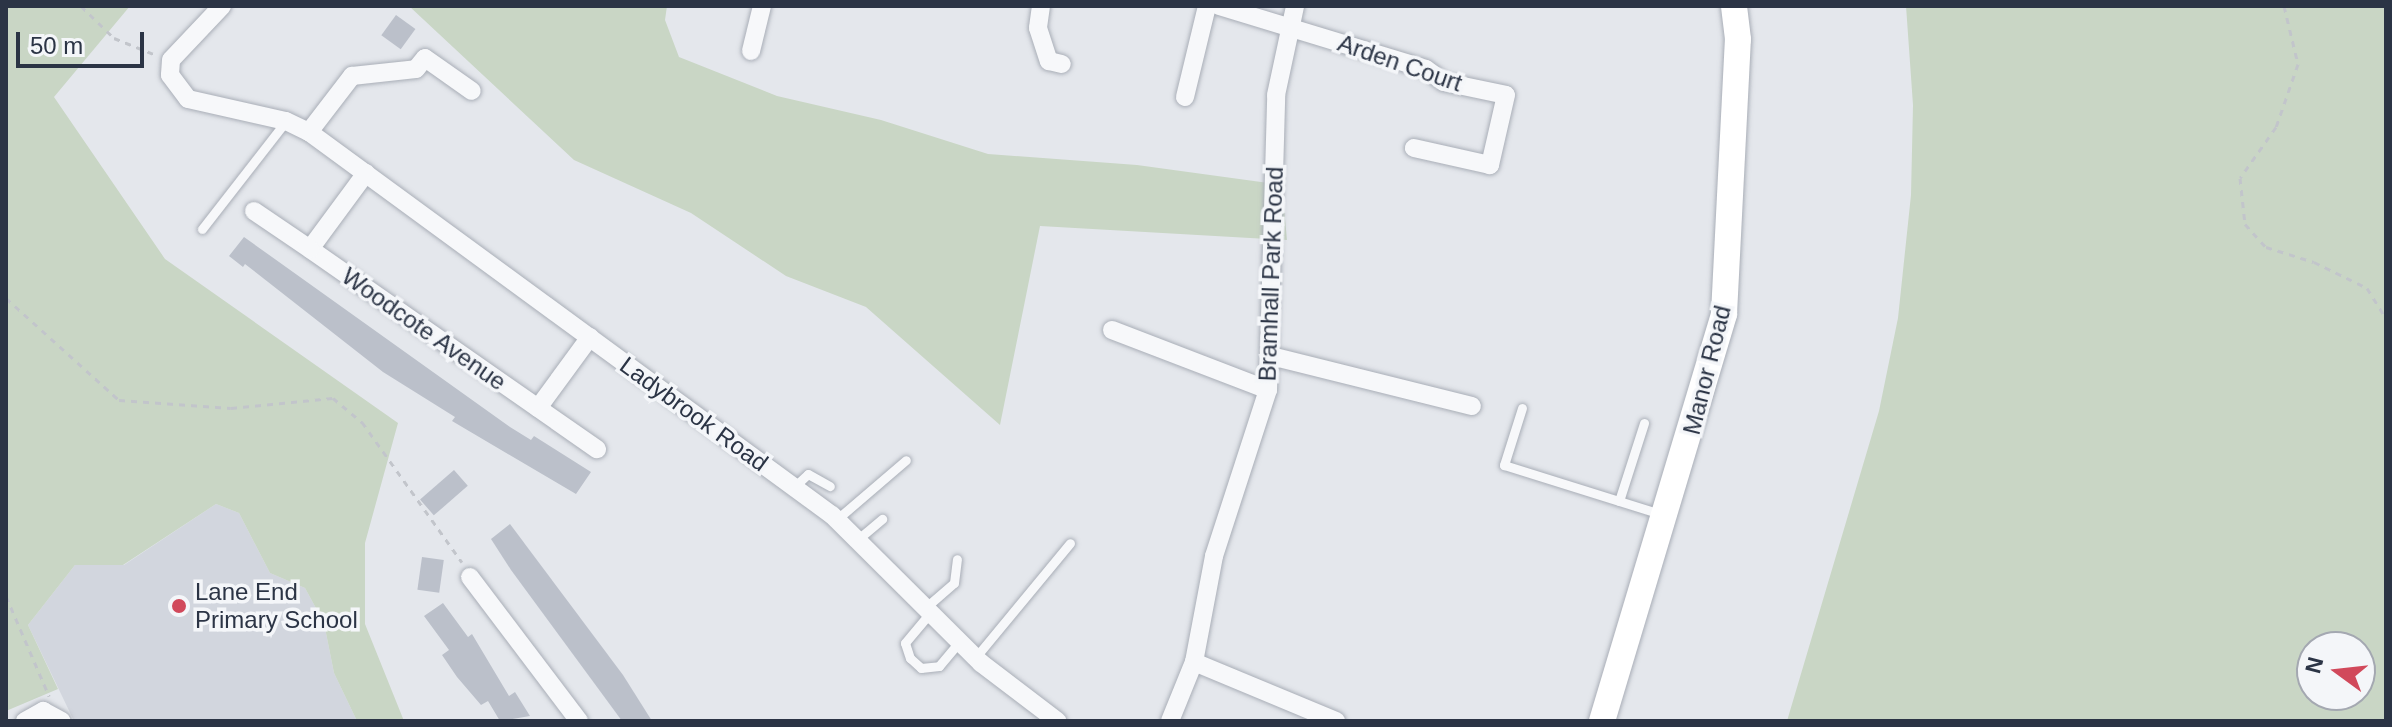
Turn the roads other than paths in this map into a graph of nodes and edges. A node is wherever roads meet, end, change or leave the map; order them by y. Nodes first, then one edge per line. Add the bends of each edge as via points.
1 (222, 6) edge
2 (762, 6) edge
3 (1041, 6) edge
4 (1207, 6) edge
5 (1219, 6) edge
6 (1295, 6) edge
7 (1734, 6) edge
8 (1291, 26) junction
9 (751, 51) dead end
10 (1062, 64) dead end
11 (472, 91) dead end
12 (1185, 97) dead end
13 (286, 121) junction
14 (309, 132) junction
15 (1414, 148) dead end
16 (366, 173) junction
17 (254, 211) dead end
18 (202, 229) dead end
19 (310, 249) junction
20 (1112, 330) dead end
21 (590, 337) junction
22 (1271, 356) junction
23 (1268, 390) junction
24 (1472, 406) dead end
25 (538, 408) junction
26 (1522, 408) dead end
27 (1644, 423) dead end
28 (597, 449) dead end
29 (906, 460) dead end
30 (830, 486) dead end
31 (794, 487) junction
32 (1619, 501) junction
33 (1667, 516) junction
34 (882, 519) dead end
35 (836, 520) junction
36 (857, 540) junction
37 (1070, 543) dead end
38 (957, 559) dead end
39 (470, 577) road end
40 (927, 610) junction
41 (959, 642) junction
42 (975, 658) junction
43 (1194, 662) junction
44 (60, 718) edge
45 (25, 721) edge
46 (579, 721) edge
47 (1057, 721) edge
48 (1170, 721) edge
49 (1336, 721) edge
50 (1602, 721) edge

1 - 13 street, Ladybrook Road via 171,60 170,75 188,99
2 - 9 street
3 - 10 street via 1038,28 1049,61
4 - 12 street
5 - 8 street
6 - 8 street, Bramhall Park Road
7 - 33 street, Manor Road via 1738,39 1724,314
8 - 15 street, Arden Court via 1426,69 1444,82 1506,95 1490,165
8 - 22 street, Bramhall Park Road via 1276,95
11 - 14 street via 425,58 416,69 352,76
13 - 14 street, Ladybrook Road
13 - 18 lane
14 - 16 street, Ladybrook Road
16 - 19 street
16 - 21 street, Ladybrook Road
17 - 19 street, Woodcote Avenue
19 - 25 street, Woodcote Avenue
20 - 23 street
21 - 25 street
21 - 31 street, Ladybrook Road
22 - 23 street, Bramhall Park Road
22 - 24 street
23 - 43 street, Bramhall Park Road via 1214,556
25 - 28 street, Woodcote Avenue
26 - 32 lane via 1504,465
27 - 32 lane
29 - 35 lane
30 - 31 lane via 808,474
31 - 35 street, Ladybrook Road
32 - 33 lane
33 - 50 street, Manor Road
34 - 36 lane
35 - 36 street, Ladybrook Road
36 - 40 street, Ladybrook Road
37 - 42 lane
38 - 40 lane via 954,583
39 - 46 street
40 - 41 street, Ladybrook Road
40 - 41 lane via 905,643 910,658 921,668 939,666
41 - 42 street, Ladybrook Road
42 - 47 street, Ladybrook Road
43 - 48 street, Bramhall Park Road
43 - 49 street
44 - 45 street via 38,711

